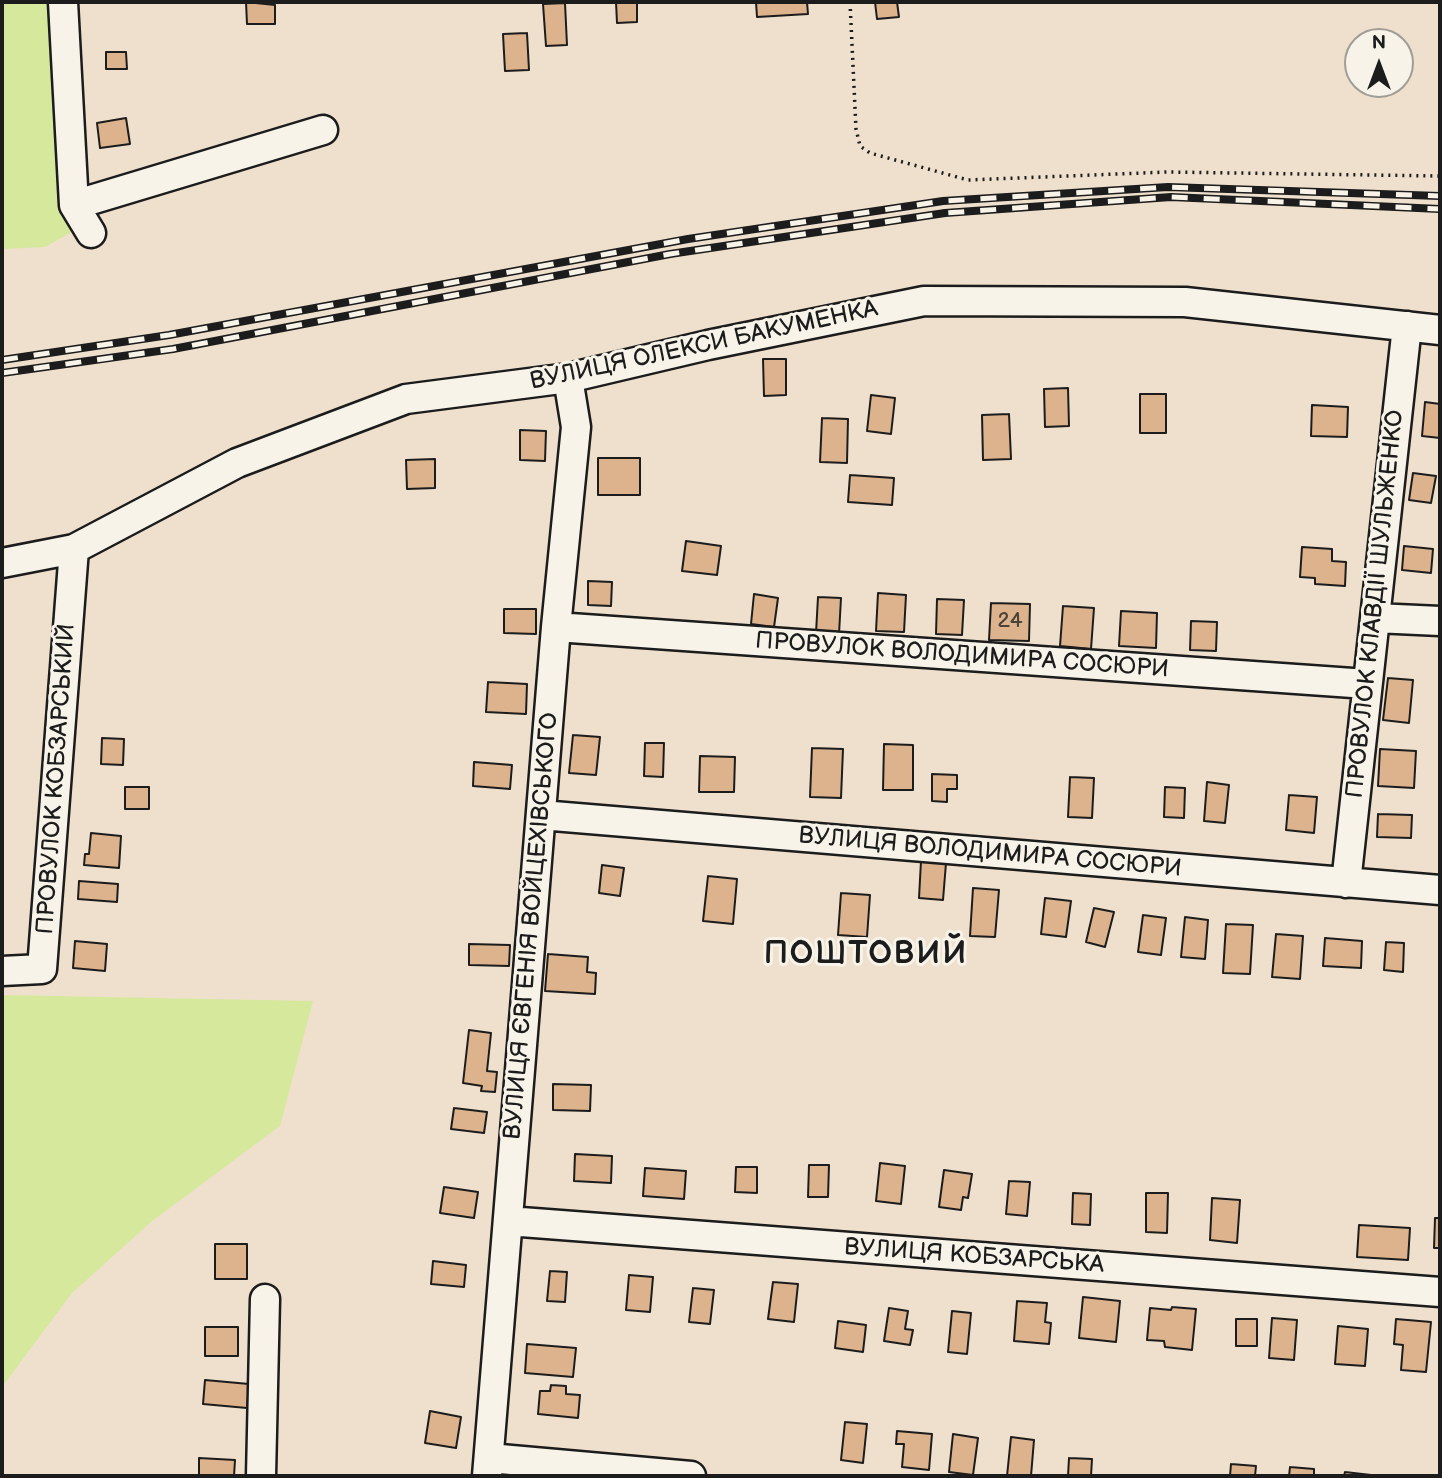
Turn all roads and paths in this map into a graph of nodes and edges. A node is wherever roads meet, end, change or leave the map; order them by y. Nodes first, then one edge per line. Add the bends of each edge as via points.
1 (63, 2) edge
2 (850, 2) edge
3 (324, 130) dead end
4 (1440, 176) edge
5 (74, 205) junction
6 (91, 233) dead end
7 (1407, 326) junction
8 (1440, 330) edge
9 (568, 378) junction
10 (74, 549) junction
11 (2, 563) edge
12 (1375, 618) junction
13 (1440, 621) edge
14 (556, 627) junction
15 (1367, 684) junction
16 (541, 815) junction
17 (1346, 883) junction
18 (1440, 890) edge
19 (2, 971) edge
20 (508, 1221) junction
21 (1440, 1292) edge
22 (265, 1299) dead end
23 (488, 1467) edge
24 (261, 1476) edge
25 (691, 1476) edge

1 - 5 street
2 - 4 path via 856,129 860,145 870,153 968,180 1167,172
3 - 5 street
5 - 6 street
7 - 8 street, ВУЛИЦЯ ОЛЕКСИ БАКУМЕНКА
7 - 9 street, ВУЛИЦЯ ОЛЕКСИ БАКУМЕНКА via 1185,302 924,301
7 - 12 street, ПРОВУЛОК КЛАВДІЇ ШУЛЬЖЕНКО
9 - 10 street, ВУЛИЦЯ ОЛЕКСИ БАКУМЕНКА via 406,399 237,463
9 - 14 street, ВУЛИЦЯ ЄВГЕНІЯ ВОЙЦЕХІВСЬКОГО via 576,427
10 - 11 street, ВУЛИЦЯ ОЛЕКСИ БАКУМЕНКА
10 - 19 street, ПРОВУЛОК КОБЗАРСЬКИЙ via 42,969
12 - 13 street
12 - 15 street, ПРОВУЛОК КЛАВДІЇ ШУЛЬЖЕНКО
14 - 15 street, ПРОВУЛОК ВОЛОДИМИРА СОСЮРИ
14 - 16 street, ВУЛИЦЯ ЄВГЕНІЯ ВОЙЦЕХІВСЬКОГО
15 - 17 street, ПРОВУЛОК КЛАВДІЇ ШУЛЬЖЕНКО
16 - 17 street, ВУЛИЦЯ ВОЛОДИМИРА СОСЮРИ
16 - 20 street, ВУЛИЦЯ ЄВГЕНІЯ ВОЙЦЕХІВСЬКОГО
17 - 18 street, ВУЛИЦЯ ВОЛОДИМИРА СОСЮРИ
20 - 21 street, ВУЛИЦЯ КОБЗАРСЬКА
20 - 23 street, ВУЛИЦЯ ЄВГЕНІЯ ВОЙЦЕХІВСЬКОГО
22 - 24 street
23 - 25 street

